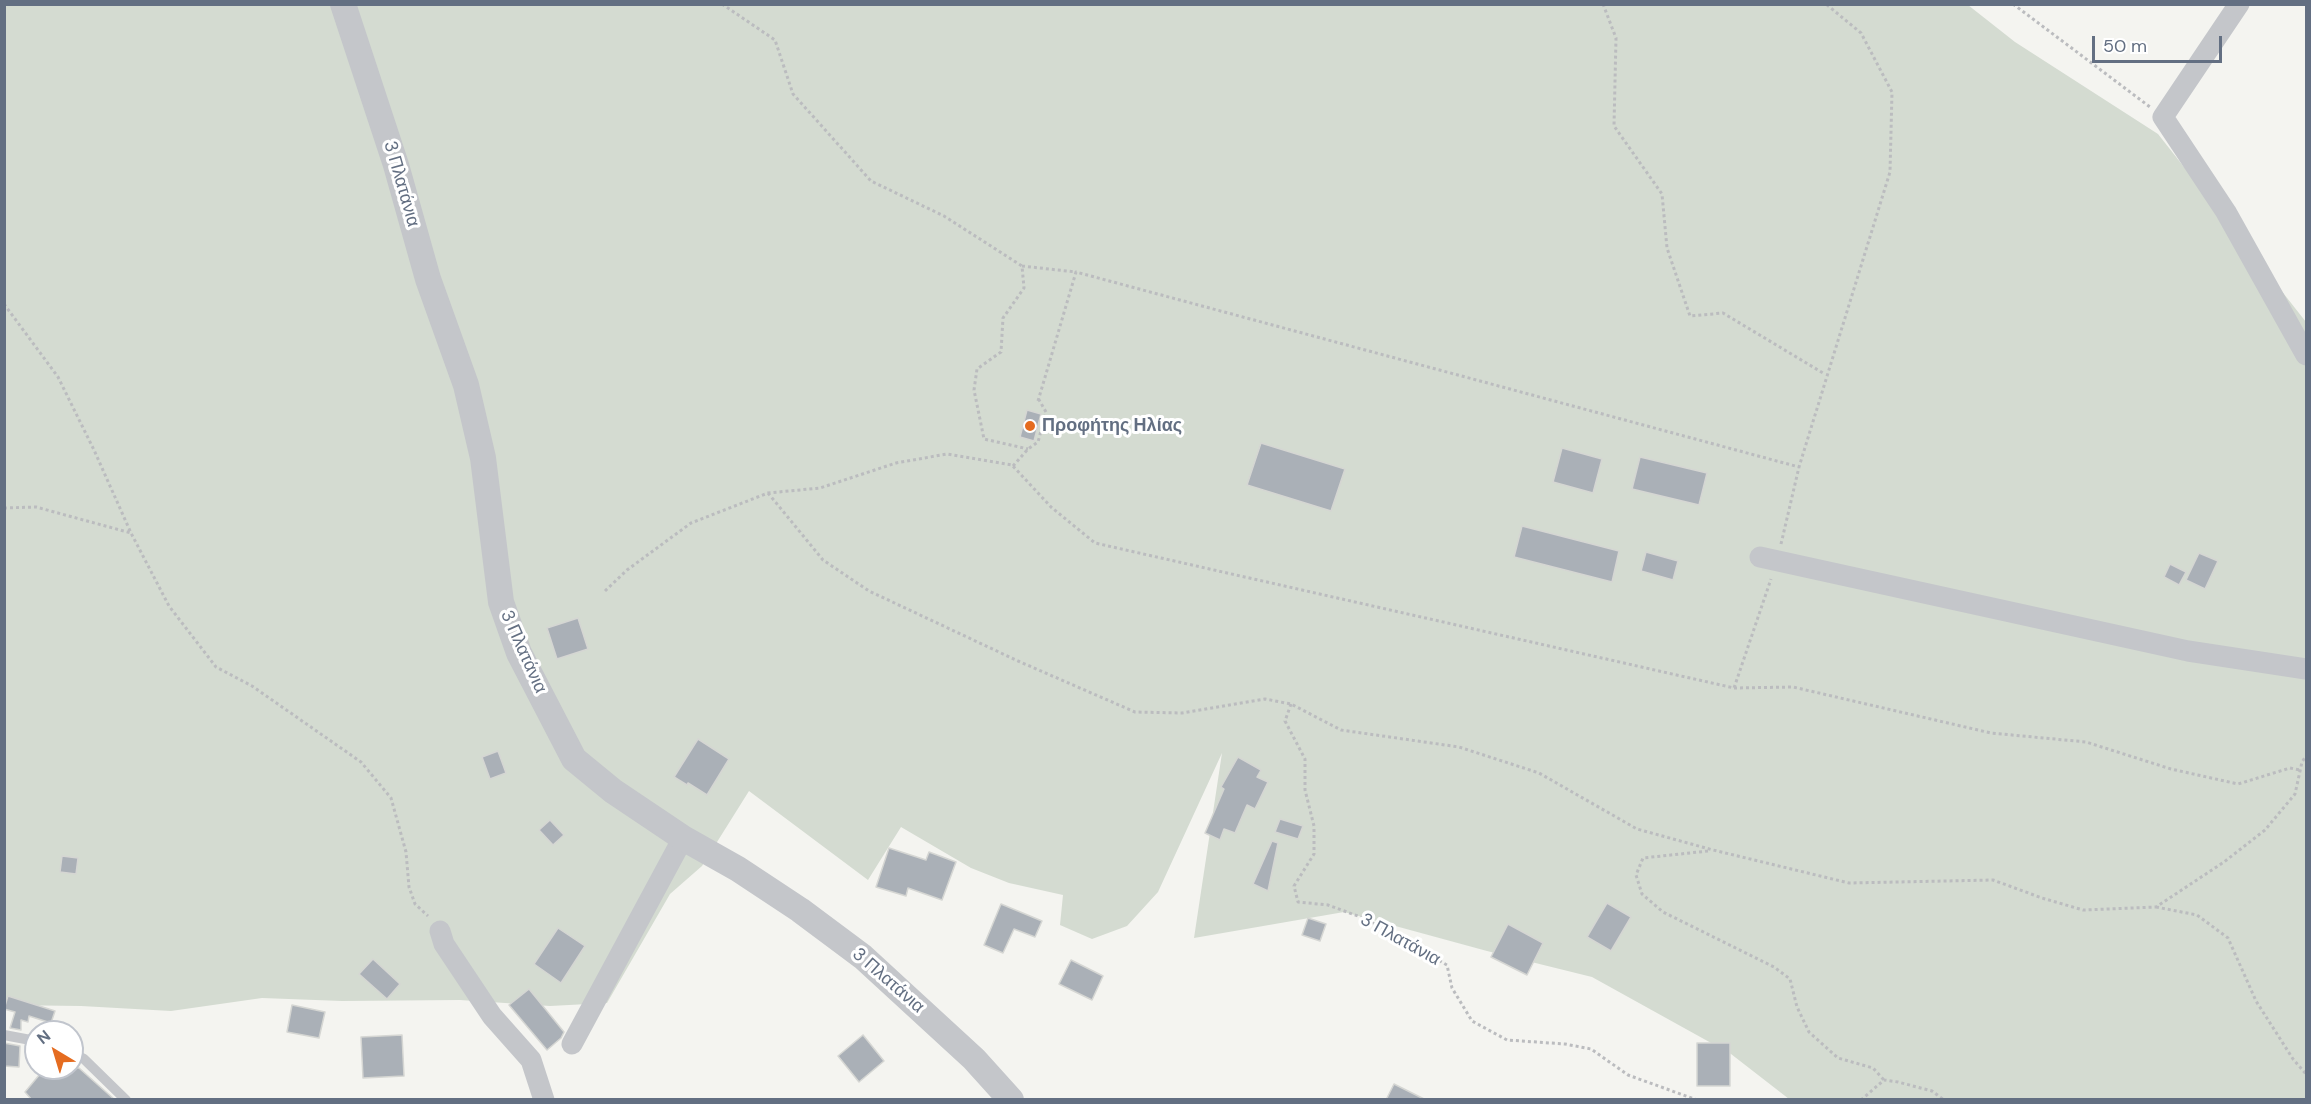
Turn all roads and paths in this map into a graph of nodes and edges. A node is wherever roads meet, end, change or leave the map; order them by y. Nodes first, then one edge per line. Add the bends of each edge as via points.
1 (343, 4) edge
2 (722, 4) edge
3 (1603, 4) edge
4 (1826, 4) edge
5 (2013, 4) edge
6 (2239, 4) edge
7 (2163, 117) junction
8 (1022, 266) junction
9 (1076, 272) junction
10 (4, 304) edge
11 (2307, 355) edge
12 (1823, 373) dead end
13 (1028, 449) junction
14 (1013, 466) junction
15 (1799, 467) junction
16 (768, 493) junction
17 (4, 508) edge
18 (131, 533) junction
19 (1768, 559) junction
20 (605, 591) dead end
21 (2307, 669) edge
22 (1734, 688) junction
23 (1291, 704) junction
24 (2307, 756) edge
25 (2300, 770) junction
26 (683, 838) junction
27 (1713, 850) junction
28 (2156, 907) junction
29 (440, 931) joint
30 (4, 1035) edge
31 (24, 1039) edge
32 (572, 1044) dead end
33 (84, 1059) edge
34 (2307, 1074) edge
35 (1884, 1080) junction
36 (126, 1100) edge
37 (544, 1100) edge
38 (1011, 1100) edge
39 (1696, 1100) edge
40 (1861, 1100) edge
41 (1944, 1100) edge

1 - 26 street, 3 Πλατάνια via 393,154 428,279 466,385 483,458 501,602 519,653 574,759 613,791
2 - 8 path via 775,40 793,94 871,181 944,216
3 - 12 path via 1616,38 1614,126 1662,194 1667,248 1690,316 1723,314
4 - 15 path via 1861,33 1892,92 1890,172
5 - 7 path
6 - 7 street
7 - 11 street via 2226,212
8 - 9 path
8 - 13 path via 1024,288 1003,318 1001,352 977,369 974,390 984,439
9 - 13 path via 1038,400 1046,412 1038,442
9 - 15 path
10 - 18 path via 58,377
13 - 14 path
14 - 16 path via 947,454 896,463 820,488
14 - 22 path via 1051,507 1095,543
15 - 19 path
16 - 20 path via 692,523
16 - 23 path via 824,560 869,591 1135,712 1182,713 1265,699
17 - 18 path via 36,507
18 - 29 path via 169,606 216,667 252,686 361,762 391,798 415,904
19 - 21 street via 2188,651
19 - 22 path
22 - 25 path via 1793,687 1991,733 2086,742 2171,769 2238,784 2290,768
23 - 27 path via 1341,730 1459,747 1539,773 1637,829
23 - 39 path, 3 Πλατάνια via 1285,721 1305,759 1305,790 1314,826 1314,854 1294,886 1298,902 1328,905 1366,919 1447,965 1452,988 1472,1021 1507,1040 1591,1049 1628,1075
24 - 25 path
25 - 28 path via 2295,794 2265,830
26 - 32 street
26 - 38 street, 3 Πλατάνια via 738,869 863,957 974,1059
27 - 28 path via 1849,883 1993,880 2084,910
27 - 35 path via 1643,858 1636,875 1642,894 1663,912 1774,967 1790,979 1809,1032 1838,1058 1873,1068
28 - 34 path via 2197,915 2228,938 2256,1001
29 - 37 street via 444,944 492,1016 531,1060
30 - 31 lane
33 - 36 lane
35 - 40 path
35 - 41 path via 1932,1091

